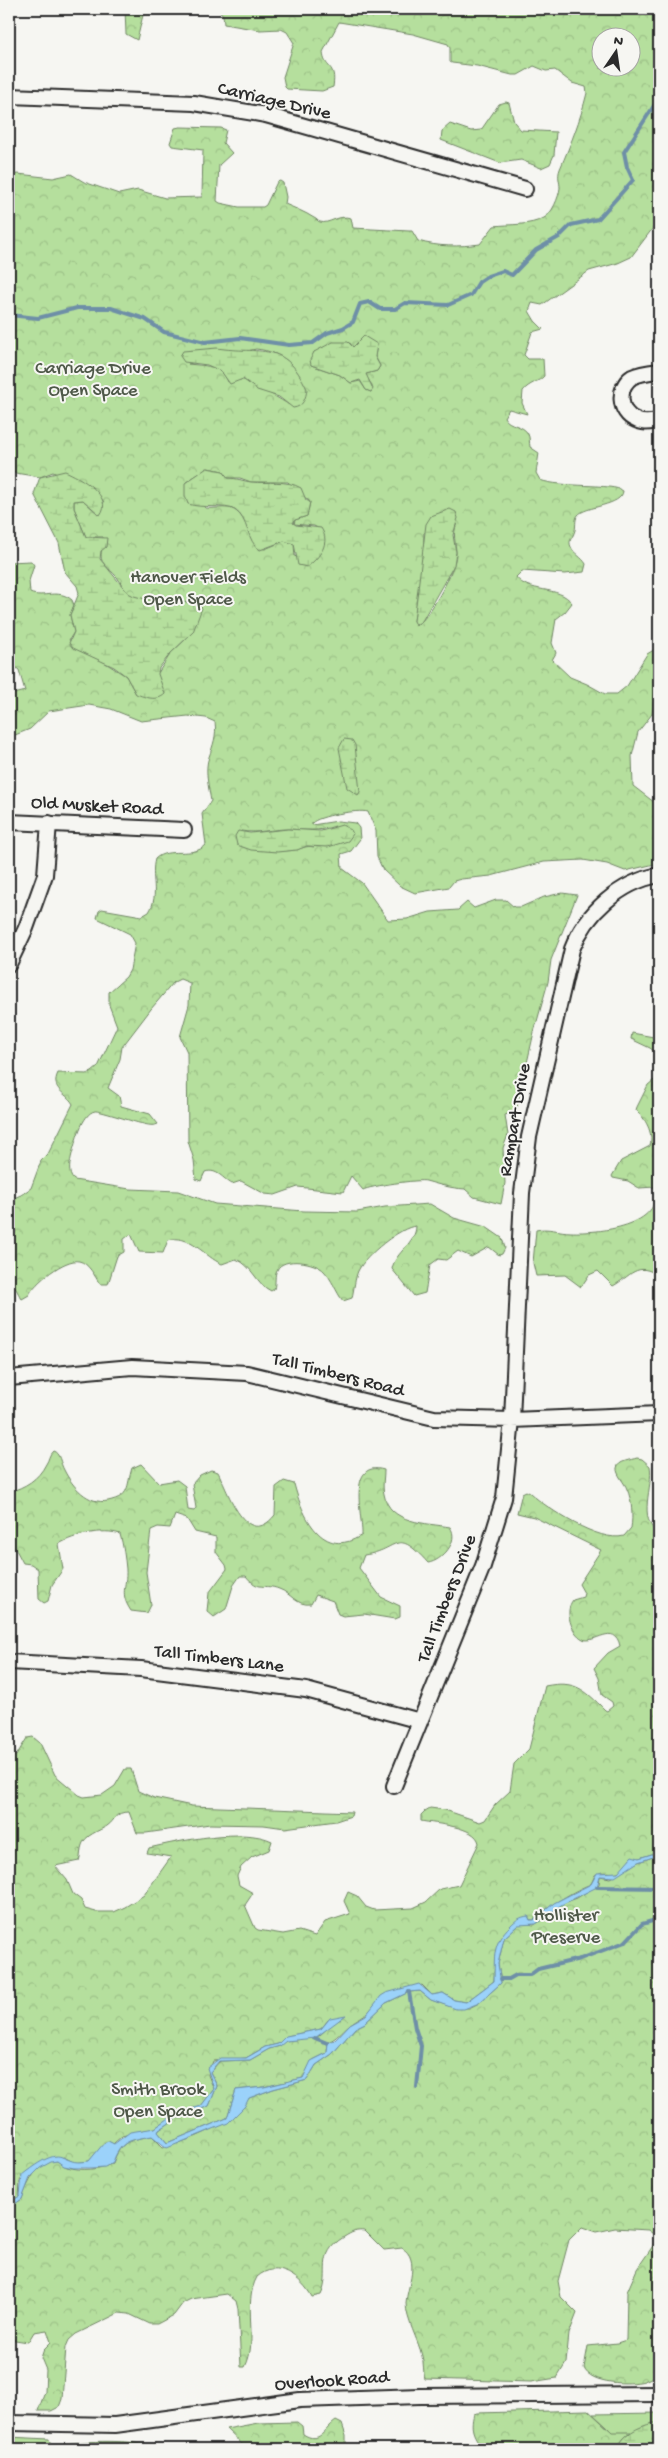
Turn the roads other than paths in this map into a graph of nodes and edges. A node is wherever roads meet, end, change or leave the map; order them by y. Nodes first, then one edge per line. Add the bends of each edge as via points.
1 (9, 96) edge
2 (525, 189) dead end
3 (659, 371) edge
4 (659, 421) edge
5 (9, 822) edge
6 (49, 823) junction
7 (184, 830) dead end
8 (659, 875) edge
9 (9, 964) edge
10 (9, 1378) edge
11 (659, 1414) edge
12 (512, 1420) junction
13 (9, 1662) edge
14 (420, 1721) junction
15 (394, 1786) dead end
16 (659, 2394) edge
17 (9, 2423) edge

1 - 2 street, Carriage Drive via 194,103 266,115
3 - 4 street via 633,377 623,388 621,398 624,410 631,418 643,422
5 - 6 street, Old Musket Road
6 - 7 street, Old Musket Road
6 - 9 street via 45,875
8 - 12 street, Rampart Drive via 639,881 600,906 576,939 567,966 529,1137 522,1193
10 - 12 street, Tall Timbers Road via 132,1367 247,1373 434,1418
11 - 12 street, Tall Timbers Road
12 - 14 street, Tall Timbers Drive via 504,1498 494,1532
13 - 14 street, Tall Timbers Lane via 141,1668 306,1690
14 - 15 street, Tall Timbers Drive
16 - 17 street, Overlook Road via 300,2400 115,2425

